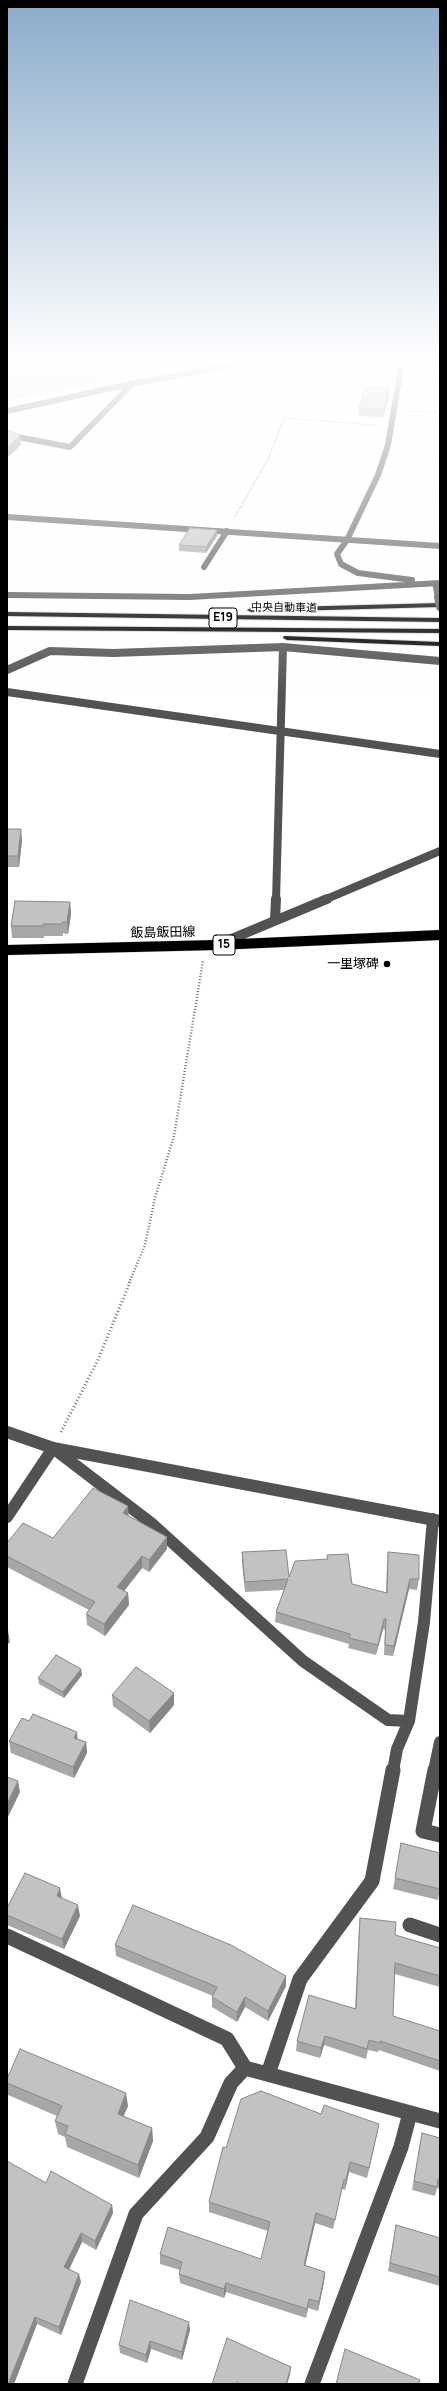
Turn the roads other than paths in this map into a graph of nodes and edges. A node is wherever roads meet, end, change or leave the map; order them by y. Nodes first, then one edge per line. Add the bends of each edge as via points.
1 (379, 473) edge
2 (7, 517) edge
3 (227, 531) junction
4 (347, 540) junction
5 (440, 546) edge
6 (204, 567) dead end
7 (437, 584) edge
8 (7, 595) edge
9 (440, 606) edge
10 (7, 614) edge
11 (42, 615) junction
12 (440, 620) edge
13 (7, 628) edge
14 (68, 628) junction
15 (440, 631) edge
16 (440, 644) edge
17 (283, 647) junction
18 (440, 661) edge
19 (7, 670) edge
20 (7, 692) edge
21 (281, 731) junction
22 (440, 754) edge
23 (440, 851) edge
24 (275, 920) junction
25 (440, 935) edge
26 (217, 945) junction
27 (7, 950) edge
28 (7, 1432) edge
29 (53, 1448) junction
30 (7, 1517) edge
31 (438, 1519) edge
32 (409, 1721) junction
33 (440, 1742) edge
34 (440, 1835) edge
35 (410, 1925) dead end
36 (7, 1936) edge
37 (440, 1936) edge
38 (245, 2068) junction
39 (268, 2074) junction
40 (410, 2113) junction
41 (440, 2121) edge
42 (75, 2384) edge
43 (312, 2384) edge

1 - 4 street
2 - 3 street
3 - 4 street
3 - 6 street
4 - 5 street
4 - 7 street via 337,554 341,564 349,569 372,576
7 - 8 street via 156,598
7 - 9 street, bridge
9 - 11 highway
10 - 11 highway, 中央自動車道 / E19
11 - 12 highway, 中央自動車道 / E19
13 - 14 highway, 中央自動車道 / E19
14 - 15 highway, 中央自動車道 / E19
14 - 16 highway
17 - 18 street
17 - 19 street via 113,653 50,652
17 - 21 street
20 - 21 street
21 - 22 street
21 - 24 street
23 - 24 street
24 - 26 street
25 - 26 main road, 飯島飯田線 / 15
26 - 27 main road, 飯島飯田線 / 15
28 - 29 street
29 - 30 street
29 - 31 street
29 - 32 street via 151,1523 303,1661 388,1720
31 - 32 street
32 - 39 street via 396,1749 372,1881 300,1979
33 - 34 street via 423,1831
35 - 37 street
36 - 38 street via 227,2039
38 - 39 street
38 - 42 street via 231,2083 207,2137 136,2214
39 - 40 street
40 - 41 street
40 - 43 street via 401,2147

